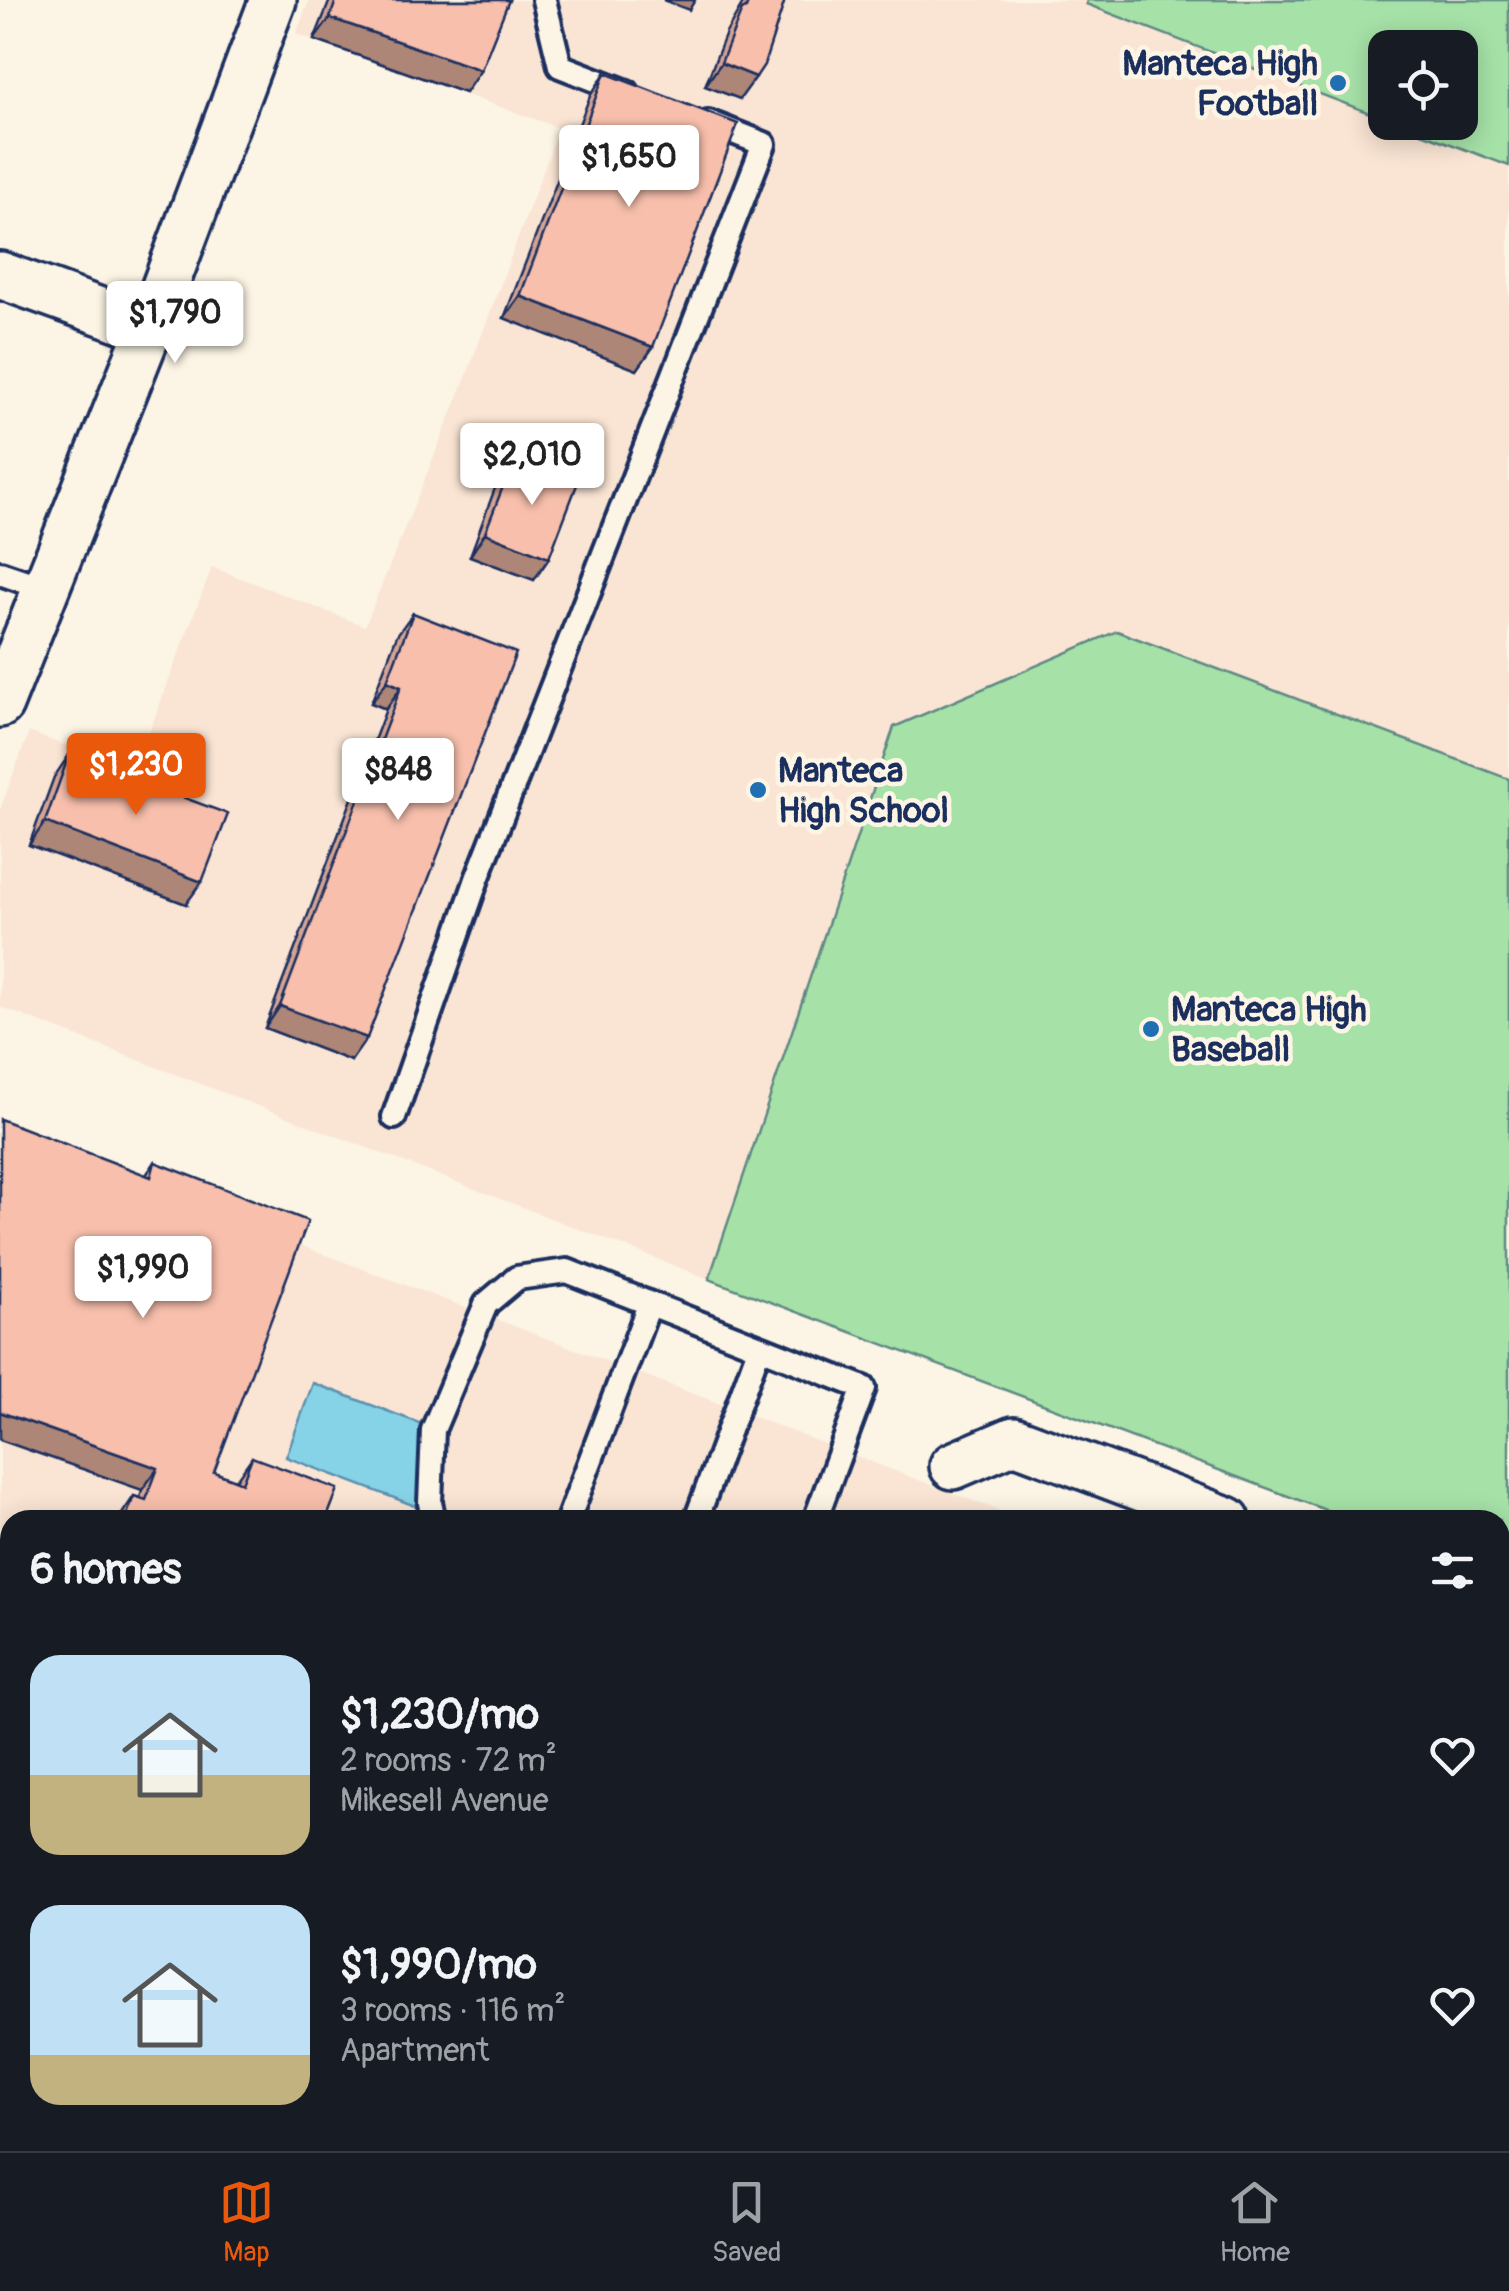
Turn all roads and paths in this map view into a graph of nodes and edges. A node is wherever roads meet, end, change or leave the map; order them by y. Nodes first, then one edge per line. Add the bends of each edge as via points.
1 (273, 0) edge
2 (544, 0) edge
3 (653, 101) edge
4 (690, 116) edge
5 (0, 275) edge
6 (149, 329) junction
7 (0, 573) edge
8 (44, 588) junction
9 (0, 704) edge
10 (394, 1117) dead end
11 (648, 1305) junction
12 (759, 1348) junction
13 (953, 1466) dead end
14 (432, 1510) edge
15 (572, 1510) edge
16 (700, 1510) edge
17 (818, 1510) edge
18 (1199, 1510) edge

1 - 6 street
2 - 3 lane via 560,66
4 - 10 lane via 764,144 477,879
5 - 6 street
6 - 8 street
7 - 8 lane
8 - 9 street
11 - 12 lane
11 - 14 lane via 567,1272 516,1278 486,1304 434,1430
11 - 15 lane
12 - 16 lane
12 - 17 lane via 864,1388
13 - 18 street via 1014,1440

